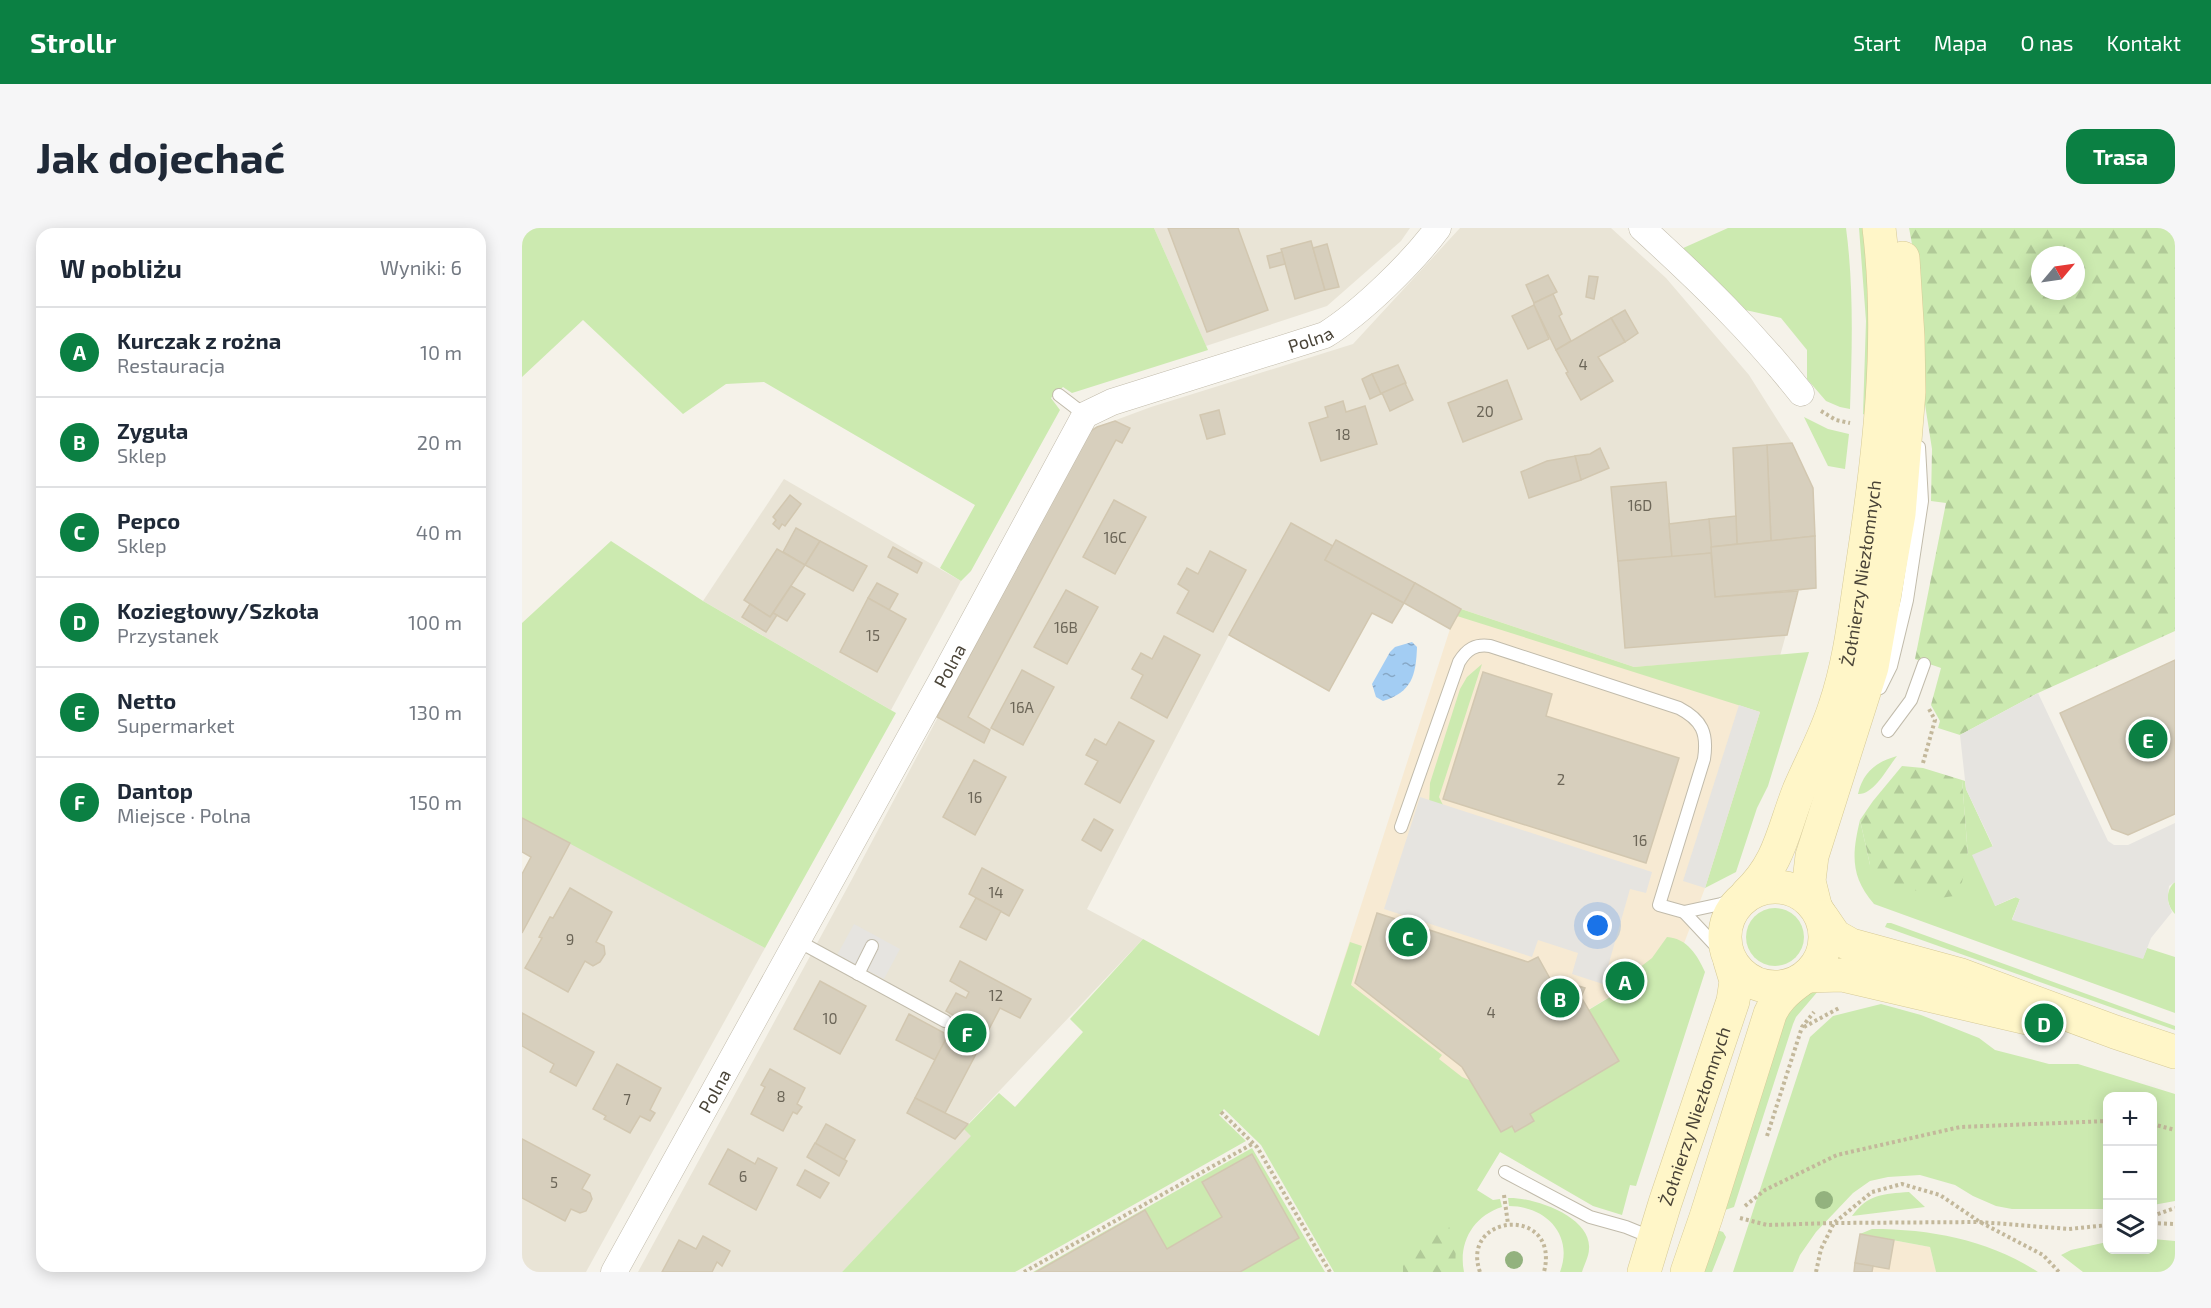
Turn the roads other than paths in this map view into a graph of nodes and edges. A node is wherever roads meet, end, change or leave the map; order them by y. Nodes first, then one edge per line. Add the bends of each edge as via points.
1 (1438, 228) edge
2 (1642, 228) edge
3 (1879, 228) edge
4 (1899, 228) edge
5 (1801, 393) road end
6 (1059, 395) dead end
7 (1085, 415) junction
8 (1922, 670) road end
9 (1888, 731) dead end
10 (1401, 827) dead end
11 (1747, 894) junction
12 (1818, 911) junction
13 (1684, 912) junction
14 (798, 941) junction
15 (872, 946) dead end
16 (1730, 962) junction
17 (858, 974) junction
18 (1802, 979) junction
19 (945, 1021) dead end
20 (2115, 1032) junction
21 (2175, 1052) edge
22 (1505, 1172) dead end
23 (1654, 1239) junction
24 (614, 1272) edge
25 (1644, 1272) edge
26 (1687, 1272) edge

1 - 7 street, Polna via 1409,262 1344,324 1325,334 1112,402
2 - 5 street via 1736,316
3 - 11 street, Żołnierzy Niezłomnych via 1884,325 1882,411 1851,638 1834,711 1775,858
4 - 12 street, Żołnierzy Niezłomnych via 1909,392 1899,514 1872,667 1812,856 1809,881
6 - 7 lane
7 - 14 street, Polna
8 - 9 lane via 1911,700
10 - 13 lane via 1459,662 1472,648 1490,646 1694,716 1706,743 1704,759 1659,905
11 - 12 street via 1782,887 1805,896
11 - 13 lane
11 - 16 street via 1737,902 1726,923 1724,936
12 - 18 street via 1825,942 1822,955 1816,967
12 - 20 street via 1835,936 1851,945 1961,975
13 - 16 lane
14 - 17 lane
14 - 24 street, Polna
15 - 17 lane
16 - 18 street via 1758,985 1779,987
16 - 23 street, Żołnierzy Niezłomnych via 1736,981 1733,1001
17 - 19 lane
18 - 20 street via 1842,975 2044,1023
18 - 26 street via 1784,992 1770,1014
20 - 21 street
22 - 23 lane via 1590,1217
23 - 25 street, Żołnierzy Niezłomnych

